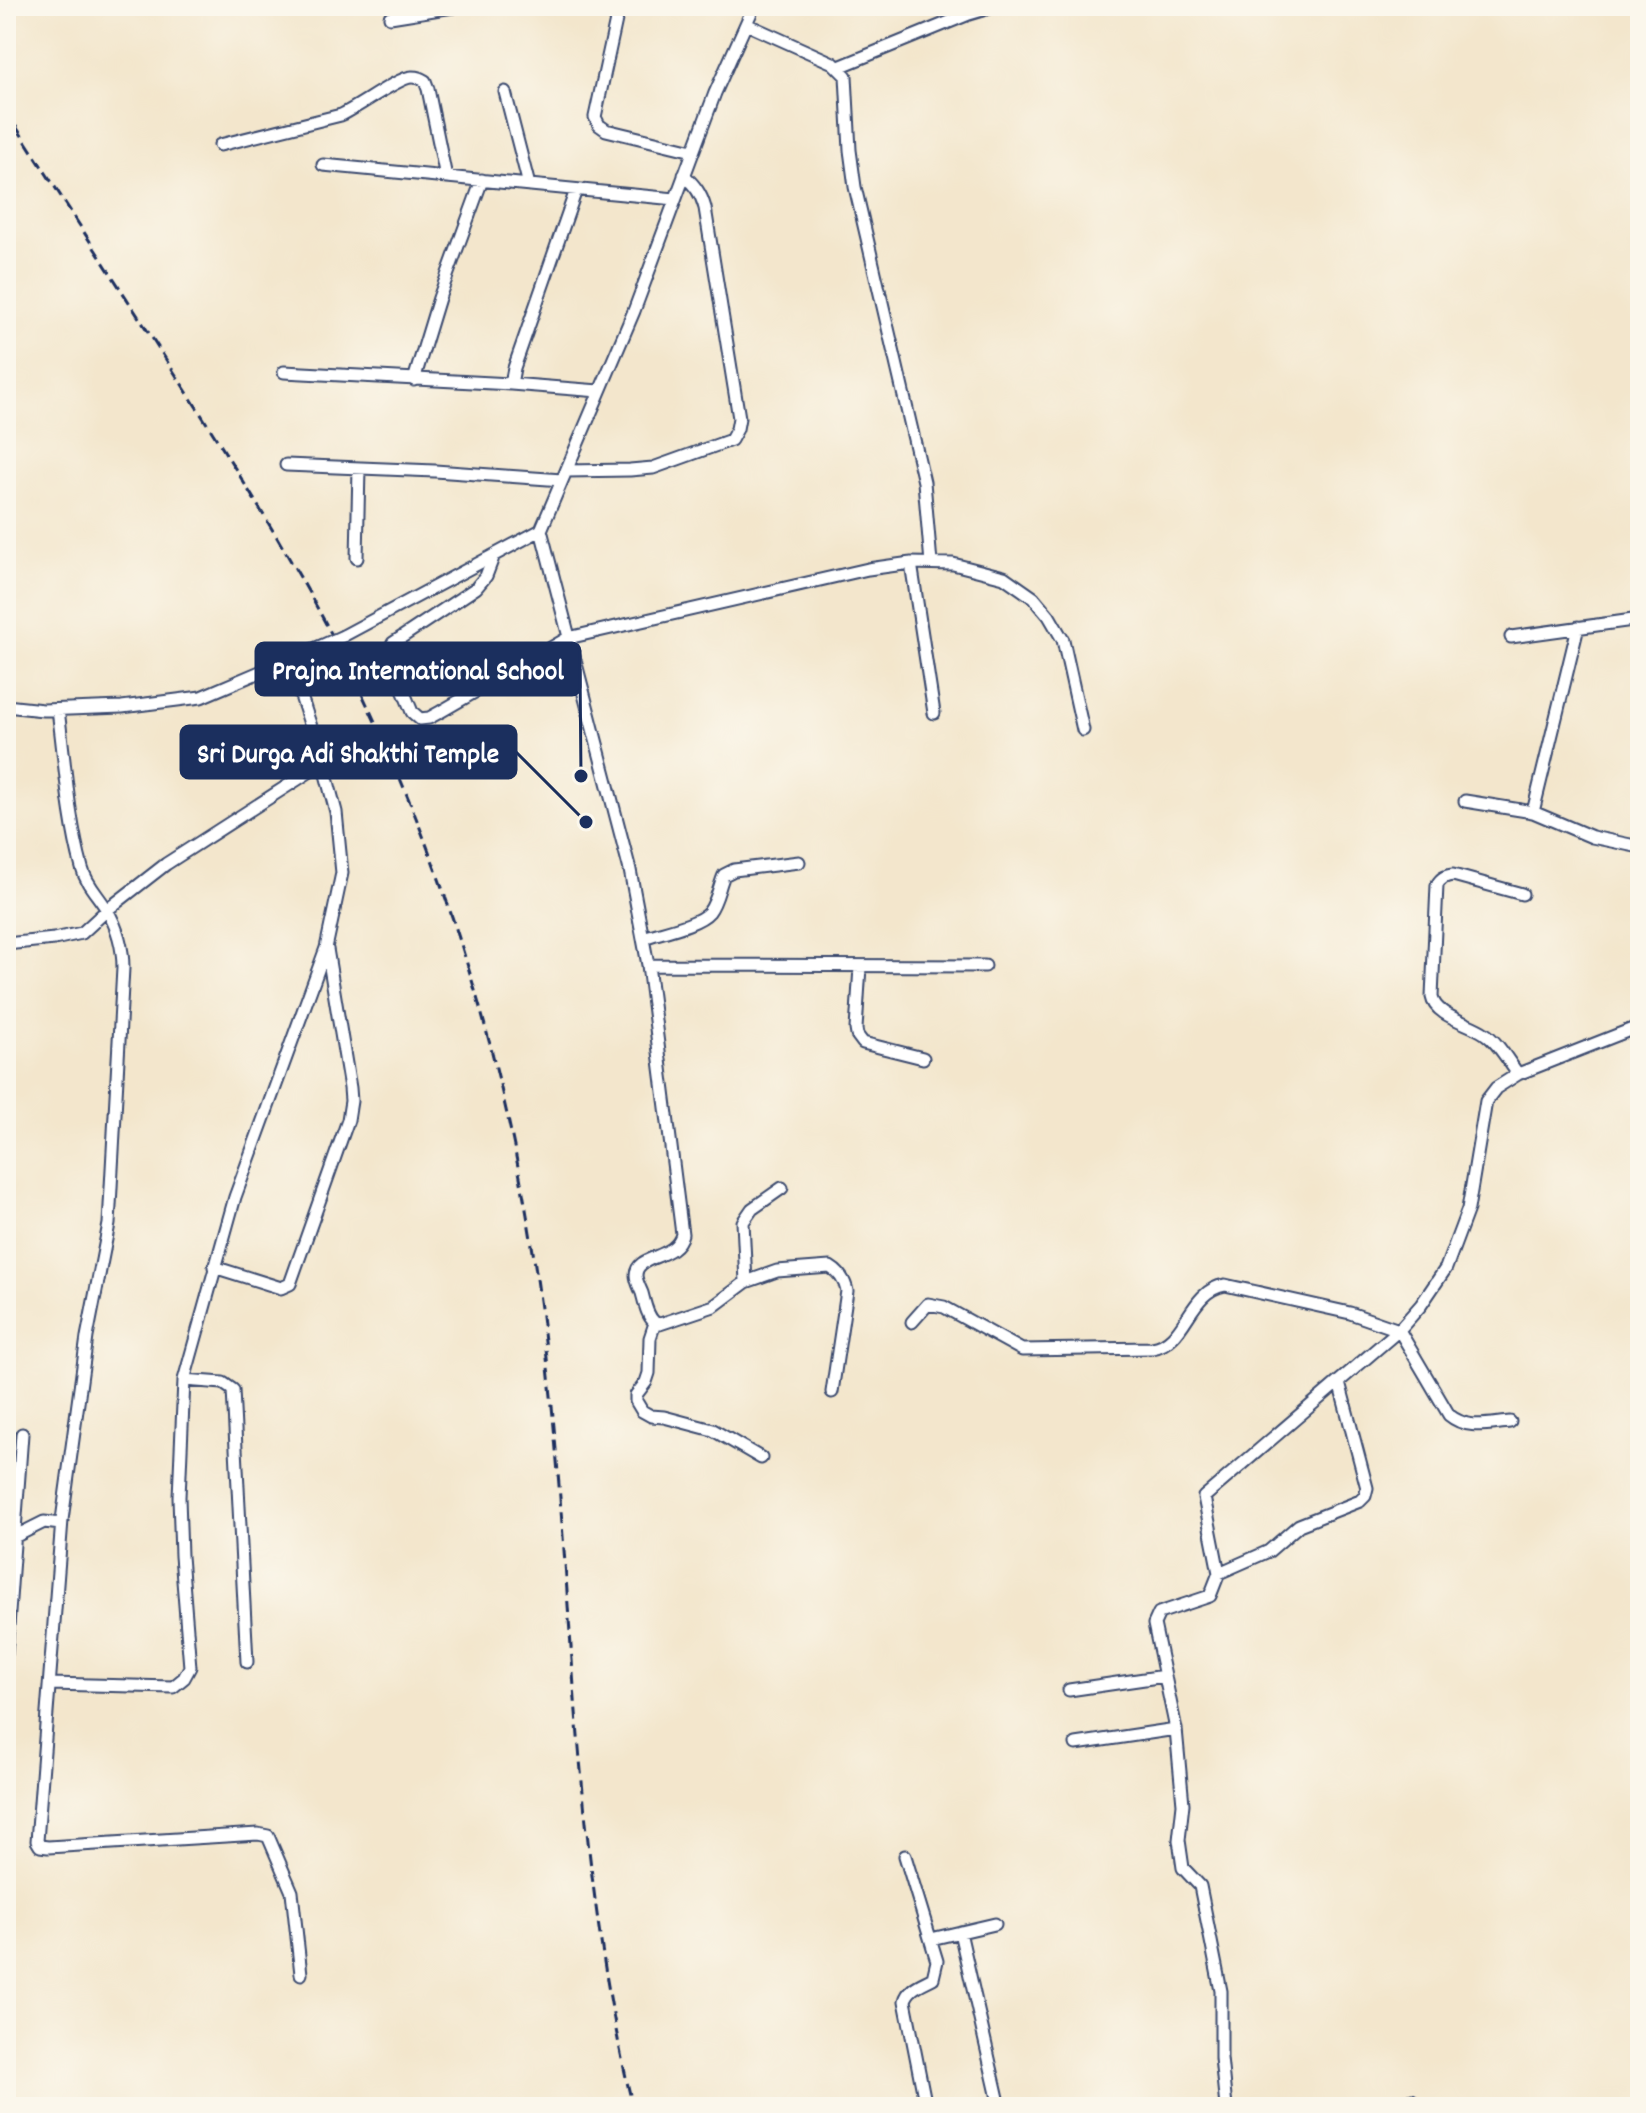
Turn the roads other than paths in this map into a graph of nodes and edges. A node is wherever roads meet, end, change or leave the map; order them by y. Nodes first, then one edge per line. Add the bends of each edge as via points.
1 (459, 6) edge
2 (619, 6) edge
3 (989, 7) edge
4 (749, 13) edge
5 (390, 17) dead end
6 (839, 67) junction
7 (505, 92) dead end
8 (220, 145) dead end
9 (693, 151) junction
10 (323, 165) dead end
11 (684, 175) junction
12 (446, 177) junction
13 (482, 180) junction
14 (529, 185) junction
15 (576, 190) junction
16 (675, 199) junction
17 (284, 372) dead end
18 (414, 380) junction
19 (511, 384) junction
20 (599, 391) junction
21 (286, 465) dead end
22 (359, 468) junction
23 (564, 475) junction
24 (541, 530) junction
25 (494, 555) junction
26 (357, 558) dead end
27 (911, 563) junction
28 (931, 563) junction
29 (1640, 619) edge
30 (1578, 627) junction
31 (1511, 637) dead end
32 (568, 638) junction
33 (289, 660) junction
34 (6, 706) edge
35 (58, 710) junction
36 (934, 713) dead end
37 (1083, 730) dead end
38 (323, 763) junction
39 (1465, 801) dead end
40 (1533, 812) junction
41 (1640, 847) edge
42 (799, 862) dead end
43 (1522, 894) dead end
44 (107, 910) junction
45 (643, 938) junction
46 (6, 944) edge
47 (326, 948) junction
48 (648, 965) junction
49 (985, 966) dead end
50 (860, 967) junction
51 (1640, 1026) edge
52 (923, 1058) dead end
53 (1518, 1074) junction
54 (782, 1188) dead end
55 (214, 1267) junction
56 (746, 1282) junction
57 (912, 1322) dead end
58 (655, 1323) junction
59 (1399, 1330) junction
60 (184, 1380) junction
61 (1339, 1382) junction
62 (832, 1392) dead end
63 (1510, 1422) dead end
64 (22, 1434) dead end
65 (761, 1458) dead end
66 (61, 1524) junction
67 (10, 1537) edge
68 (1219, 1573) junction
69 (6, 1654) edge
70 (247, 1662) dead end
71 (1165, 1676) junction
72 (50, 1684) junction
73 (1069, 1690) dead end
74 (1176, 1729) junction
75 (1076, 1744) dead end
76 (905, 1856) dead end
77 (995, 1924) dead end
78 (960, 1932) junction
79 (931, 1939) junction
80 (301, 1974) dead end
81 (1412, 2100) dead end
82 (926, 2107) edge
83 (1000, 2107) edge
84 (1226, 2107) edge
85 (1397, 2107) edge

1 - 5 street
2 - 9 street via 595,117 599,125
3 - 6 street
4 - 6 street
4 - 9 street
6 - 28 street via 846,76 855,187 924,482
7 - 14 street
8 - 12 street via 341,115 415,76 428,89
9 - 11 street
10 - 12 street
11 - 16 street
11 - 23 street via 702,195 705,208 737,429 731,440 653,468
12 - 13 street
13 - 14 street
13 - 18 street
14 - 15 street
15 - 16 street
15 - 19 street
16 - 20 street
17 - 18 street
18 - 19 street
19 - 20 street
20 - 23 street
21 - 22 street
22 - 23 street
22 - 26 street
23 - 24 street
24 - 25 street
24 - 32 street
25 - 32 street via 476,588 393,643 388,653 412,712 429,718
25 - 33 street, bridge
27 - 28 street
27 - 32 street
27 - 36 street
28 - 37 street via 1004,577 1034,598 1063,640
29 - 30 street
30 - 31 street
30 - 40 street
32 - 45 street
33 - 35 street via 201,697
33 - 38 street
34 - 35 street
35 - 44 street via 82,871
38 - 44 street via 166,864
38 - 47 street via 336,812 342,873
39 - 40 street
40 - 41 street via 1592,837
42 - 45 street via 734,870 724,875 708,914
43 - 53 street via 1453,875 1440,880 1432,997 1441,1011 1485,1033
44 - 46 street via 82,933
44 - 66 street via 123,953 109,1224
45 - 48 street
47 - 55 street
47 - 55 street via 351,1101 343,1135 290,1284 281,1288
48 - 50 street
48 - 58 street via 682,1234 680,1243 636,1270
49 - 50 street
50 - 52 street via 857,1035 863,1043
51 - 53 street
53 - 59 street via 1486,1101 1468,1209 1446,1268
54 - 56 street via 743,1222
55 - 60 street
56 - 58 street via 714,1306
56 - 62 street via 777,1271 837,1271 847,1291
57 - 59 street via 928,1304 944,1307 1022,1350 1161,1347 1205,1293 1225,1285 1350,1313
58 - 65 street via 649,1373 636,1395 642,1411 713,1430
59 - 61 street
59 - 63 street via 1458,1423
60 - 70 street via 223,1383 233,1390
60 - 72 street via 179,1497 190,1667 173,1687
61 - 68 street via 1204,1497
61 - 68 street via 1365,1496 1299,1525 1269,1551
64 - 67 street
66 - 67 street via 44,1522
66 - 72 street
67 - 69 street
68 - 71 street via 1210,1596 1159,1613 1154,1624
71 - 73 street
71 - 74 street
72 - 80 street via 40,1846 268,1836 292,1892
74 - 75 street
74 - 84 street via 1183,1804 1179,1840 1183,1868 1200,1886 1221,1991
76 - 79 street
77 - 78 street
78 - 79 street
78 - 83 street
79 - 82 street via 937,1961 933,1978 910,1990 905,2001
81 - 85 street

